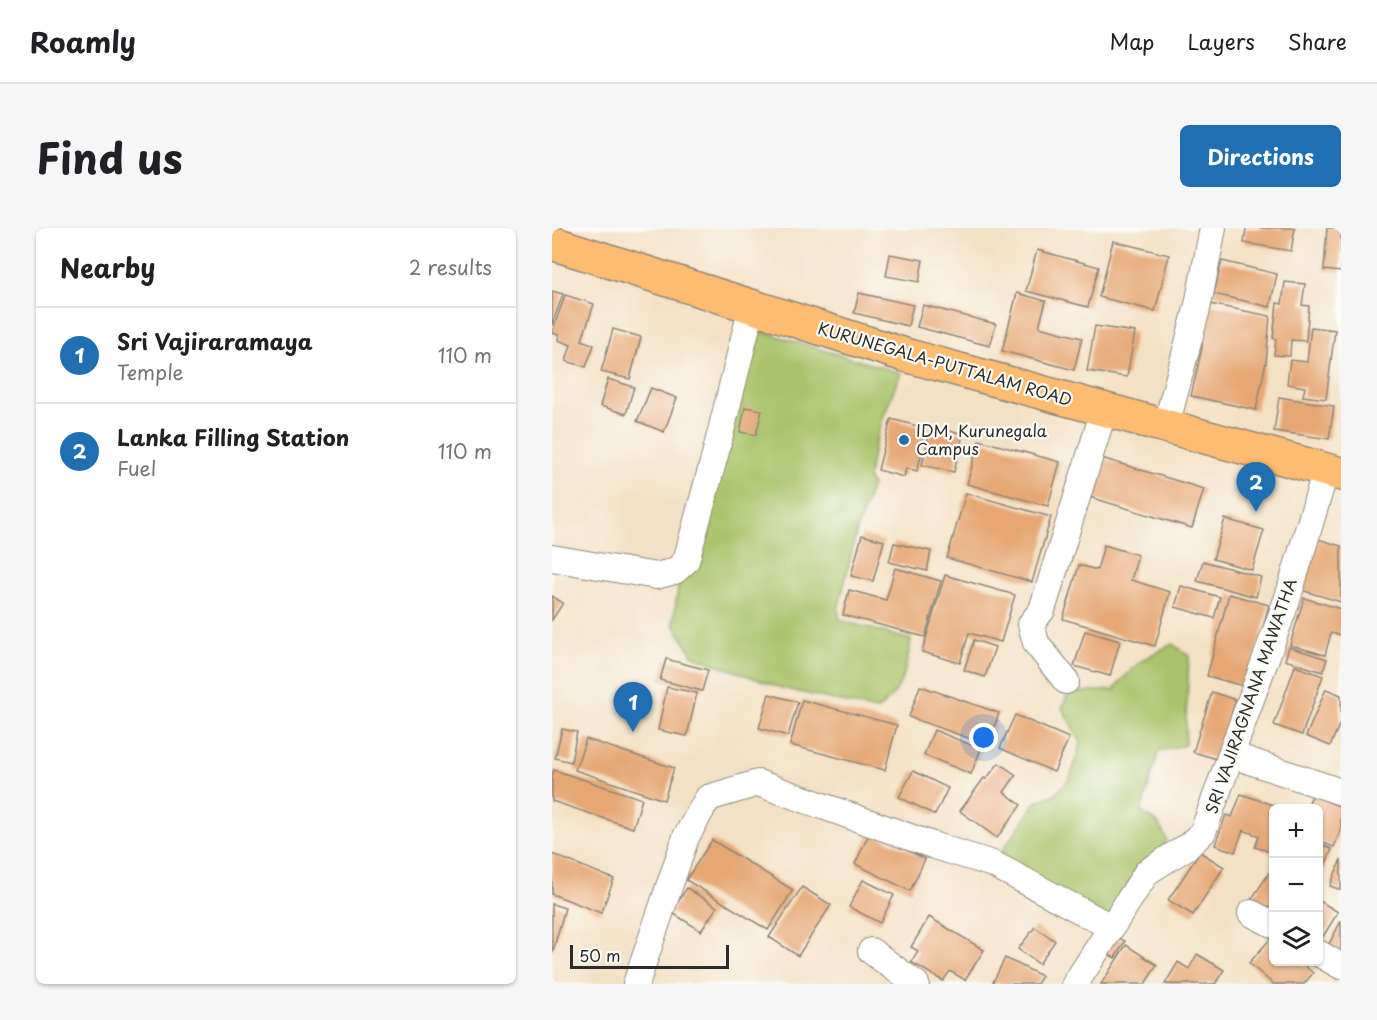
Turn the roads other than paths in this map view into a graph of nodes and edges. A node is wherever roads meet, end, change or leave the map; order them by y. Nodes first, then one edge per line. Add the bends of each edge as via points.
1 (1213, 228) edge
2 (552, 243) edge
3 (752, 306) junction
4 (1104, 410) junction
5 (1166, 426) junction
6 (1333, 472) edge
7 (552, 558) edge
8 (1066, 681) dead end
9 (1232, 755) junction
10 (1341, 792) edge
11 (1251, 913) dead end
12 (1269, 922) edge
13 (1111, 927) junction
14 (872, 951) dead end
15 (1323, 955) edge
16 (1341, 966) edge
17 (636, 984) edge
18 (916, 984) edge
19 (1075, 984) edge

1 - 5 street via 1198,305
2 - 3 highway, KURUNEGALA-PUTTALAM ROAD
3 - 4 highway, KURUNEGALA-PUTTALAM ROAD via 905,355
3 - 7 street via 686,561 675,571 656,576
4 - 5 highway, KURUNEGALA-PUTTALAM ROAD
4 - 8 street via 1042,610 1030,624 1036,643
5 - 6 highway, KURUNEGALA-PUTTALAM ROAD
6 - 9 street, SRI VAJIRAGNANA MAWATHA
9 - 10 street
9 - 13 street, SRI VAJIRAGNANA MAWATHA via 1203,832 1147,872
11 - 12 street
13 - 17 street via 993,864 758,783 708,798 686,837
13 - 19 street, SRI VAJIRAGNANA MAWATHA
14 - 18 street
15 - 16 street

